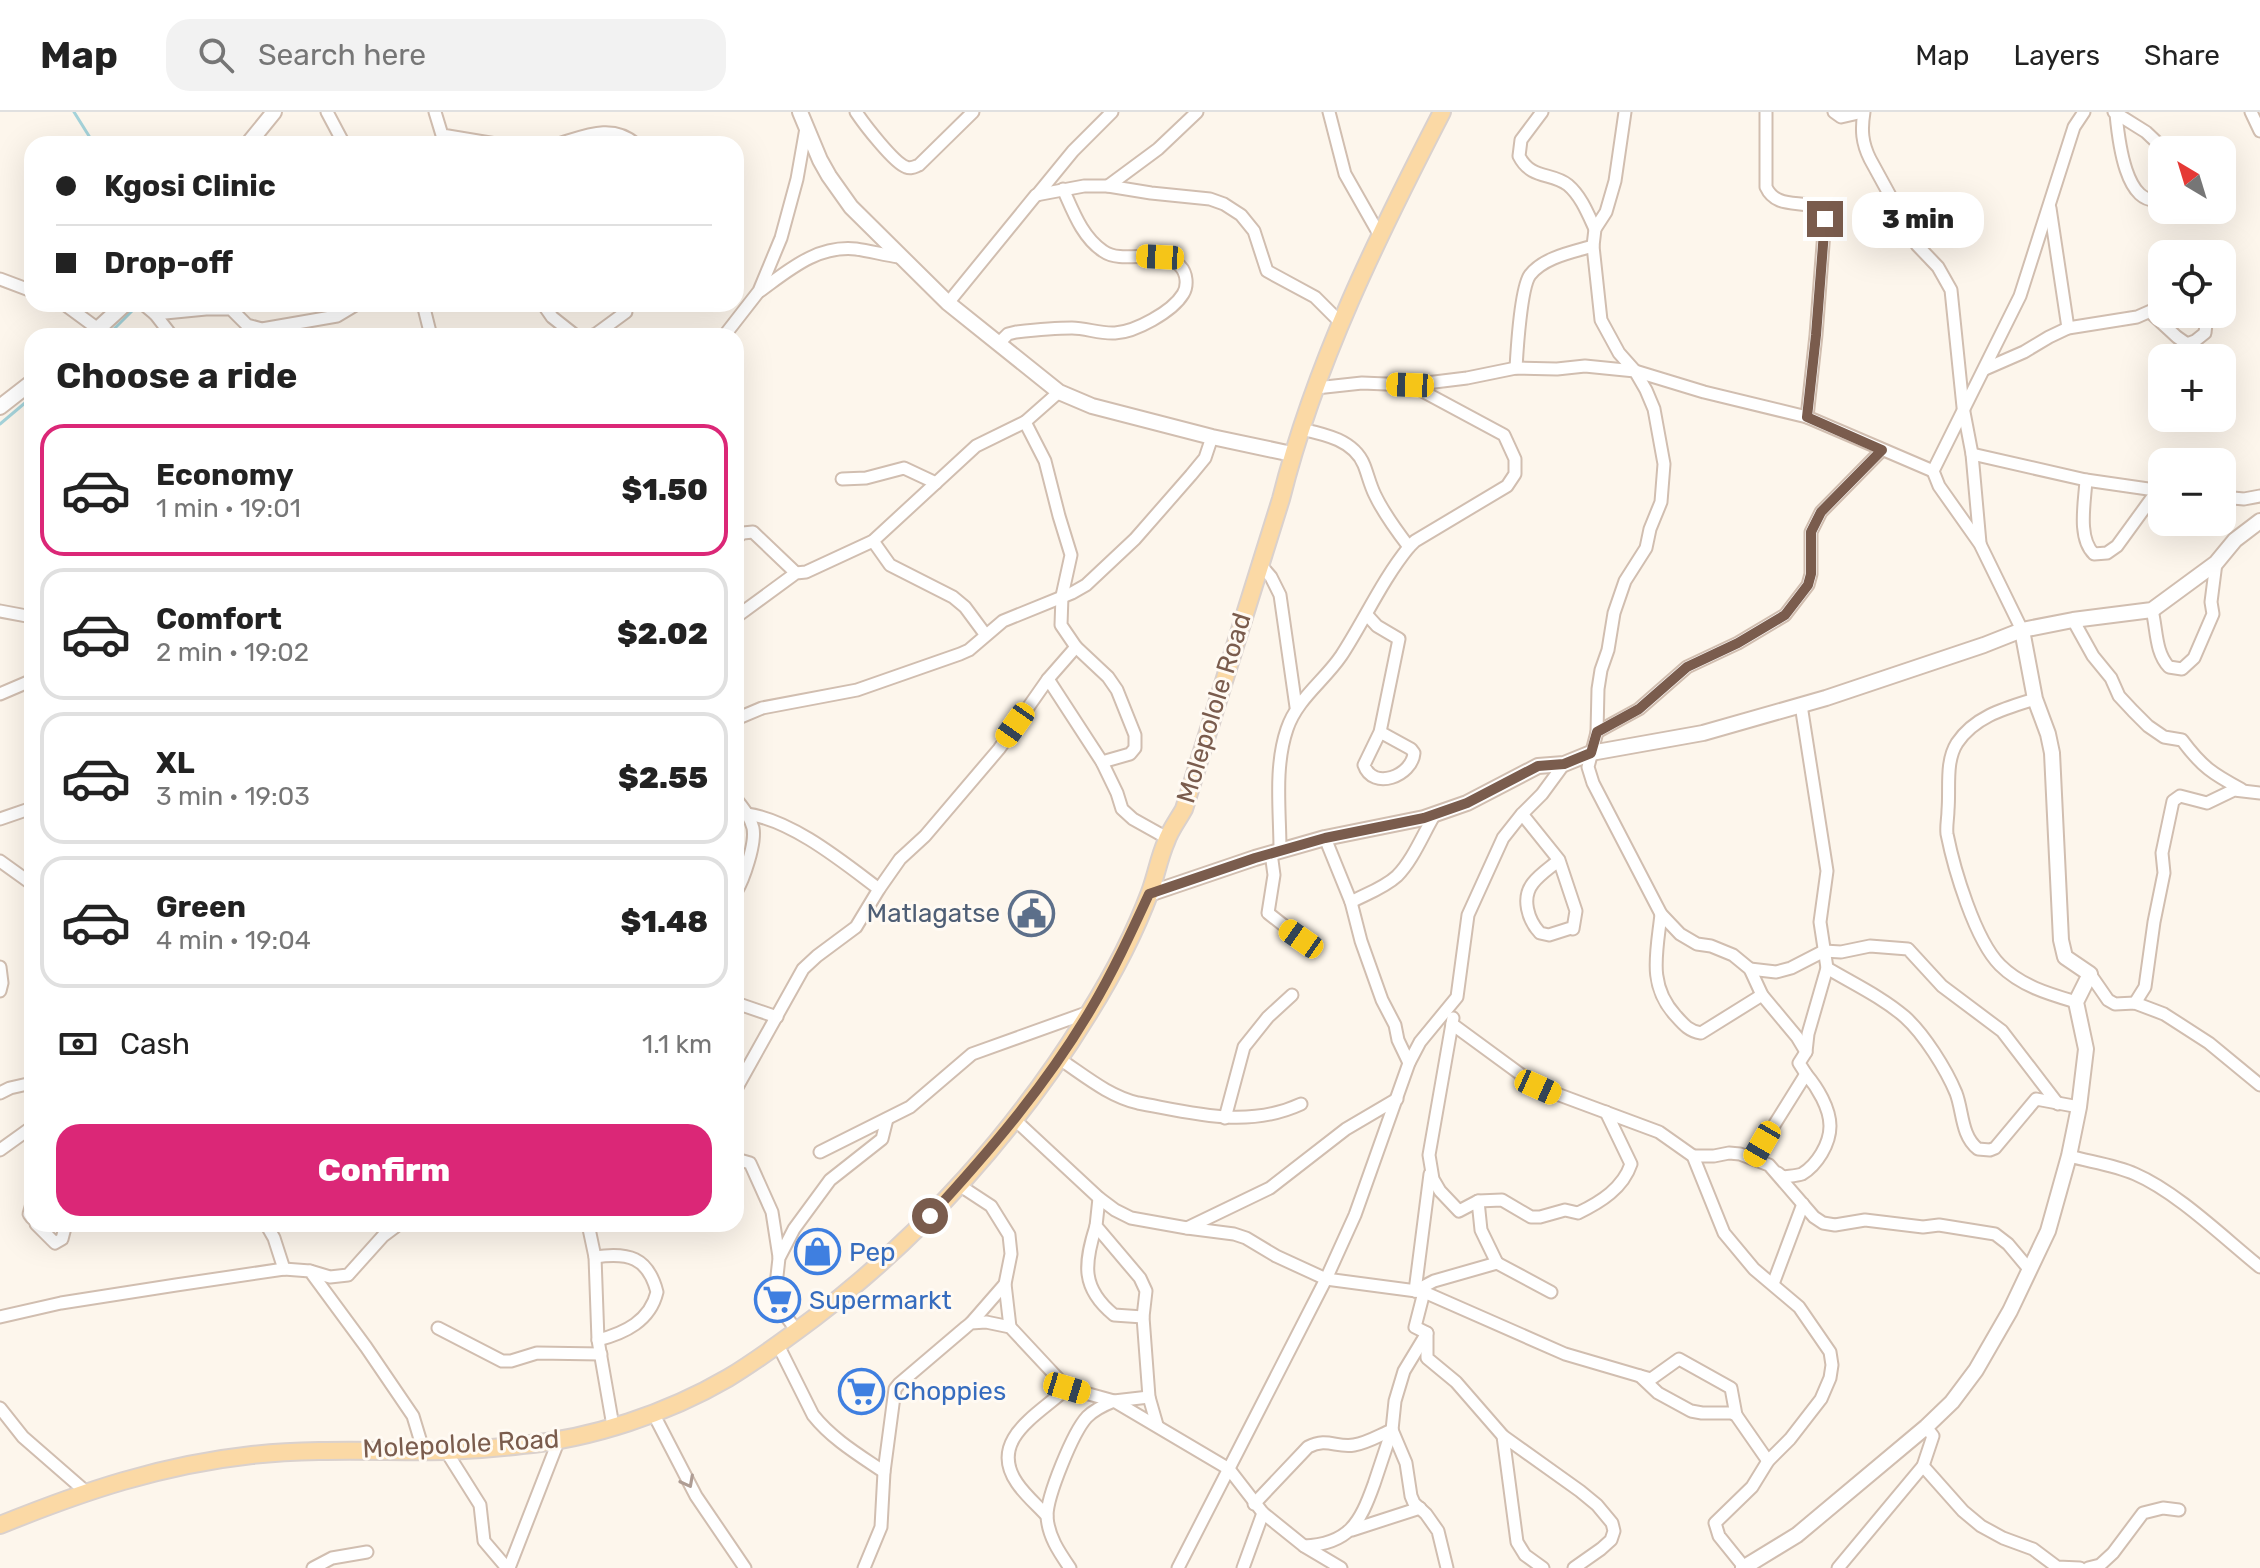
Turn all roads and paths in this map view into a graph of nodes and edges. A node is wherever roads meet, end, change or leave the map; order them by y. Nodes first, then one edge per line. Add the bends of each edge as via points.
1 (274, 112) edge
2 (327, 112) edge
3 (435, 112) edge
4 (800, 112) edge
5 (856, 112) edge
6 (973, 112) edge
7 (1112, 112) edge
8 (1197, 112) edge
9 (1329, 112) edge
10 (1442, 112) edge
11 (1542, 112) edge
12 (1625, 112) edge
13 (1766, 112) edge
14 (1834, 112) edge
15 (1863, 112) edge
16 (2084, 112) edge
17 (2251, 112) edge
18 (2115, 113) edge
19 (806, 128) junction
20 (2260, 131) edge
21 (254, 136) edge
22 (340, 136) edge
23 (441, 136) edge
24 (585, 136) edge
25 (625, 136) edge
26 (2150, 136) edge
27 (1108, 186) junction
28 (1063, 189) junction
29 (1036, 195) junction
30 (2148, 197) edge
31 (2050, 203) junction
32 (1595, 229) junction
33 (1379, 234) junction
34 (1593, 246) junction
35 (899, 257) junction
36 (0, 279) edge
37 (24, 289) edge
38 (759, 291) junction
39 (948, 303) junction
40 (744, 310) edge
41 (73, 312) edge
42 (116, 312) edge
43 (153, 312) edge
44 (175, 312) edge
45 (233, 312) edge
46 (344, 312) edge
47 (549, 312) edge
48 (626, 312) dead end
49 (743, 312) edge
50 (2148, 313) edge
51 (155, 314) junction
52 (1341, 323) junction
53 (281, 326) junction
54 (90, 328) edge
55 (98, 328) edge
56 (166, 328) edge
57 (254, 328) edge
58 (254, 328) edge
59 (284, 328) edge
60 (566, 328) edge
61 (604, 328) edge
62 (730, 328) edge
63 (2068, 328) junction
64 (2170, 328) edge
65 (2206, 328) edge
66 (999, 343) junction
67 (1516, 368) junction
68 (1985, 369) junction
69 (1635, 371) junction
70 (1410, 385) junction
71 (24, 388) edge
72 (1316, 388) junction
73 (1059, 392) junction
74 (0, 407) edge
75 (1963, 407) junction
76 (1807, 417) junction
77 (1025, 422) junction
78 (1301, 429) junction
79 (1212, 437) junction
80 (1882, 450) junction
81 (1292, 454) junction
82 (1972, 454) junction
83 (1933, 471) junction
84 (842, 479) dead end
85 (2086, 480) junction
86 (936, 483) junction
87 (2148, 489) edge
88 (2260, 496) edge
89 (2236, 498) edge
90 (2148, 506) edge
91 (2260, 521) edge
92 (744, 533) edge
93 (873, 541) junction
94 (1980, 544) junction
95 (1409, 547) junction
96 (1259, 563) junction
97 (2216, 563) junction
98 (796, 573) junction
99 (1062, 596) junction
100 (2152, 610) junction
101 (0, 611) edge
102 (744, 611) edge
103 (1367, 615) junction
104 (24, 616) edge
105 (2073, 620) junction
106 (2022, 630) junction
107 (985, 634) junction
108 (1076, 647) junction
109 (1048, 679) junction
110 (24, 685) edge
111 (0, 694) edge
112 (2035, 699) junction
113 (1801, 705) junction
114 (1296, 707) junction
115 (744, 716) edge
116 (1380, 732) junction
117 (1597, 732) junction
118 (1591, 753) junction
119 (1102, 762) junction
120 (1564, 764) junction
121 (2254, 793) edge
122 (744, 810) edge
123 (24, 811) edge
124 (747, 814) junction
125 (1435, 814) junction
126 (1522, 814) junction
127 (0, 819) edge
128 (1167, 838) junction
129 (1325, 838) junction
130 (1276, 852) junction
131 (1559, 860) junction
132 (0, 861) edge
133 (744, 876) edge
134 (24, 878) edge
135 (879, 889) junction
136 (1149, 894) junction
137 (1351, 902) junction
138 (1661, 914) junction
139 (1301, 939) dead end
140 (1824, 951) junction
141 (0, 967) edge
142 (1827, 968) junction
143 (1750, 969) junction
144 (2090, 974) junction
145 (0, 991) edge
146 (1292, 995) dead end
147 (1762, 995) junction
148 (1457, 997) junction
149 (2076, 1002) junction
150 (2135, 1003) junction
151 (744, 1006) edge
152 (1089, 1012) junction
153 (777, 1017) junction
154 (1452, 1024) junction
155 (1806, 1052) junction
156 (1058, 1058) junction
157 (1409, 1063) junction
158 (1806, 1074) junction
159 (744, 1075) edge
160 (24, 1085) edge
161 (2260, 1085) edge
162 (0, 1093) edge
163 (1397, 1099) junction
164 (1301, 1104) dead end
165 (2058, 1104) junction
166 (2079, 1107) junction
167 (1606, 1112) junction
168 (1225, 1118) junction
169 (887, 1119) junction
170 (1014, 1119) junction
171 (24, 1133) edge
172 (0, 1150) edge
173 (820, 1152) dead end
174 (1693, 1156) junction
175 (2069, 1156) junction
176 (1753, 1159) junction
177 (744, 1161) edge
178 (1769, 1165) junction
179 (1430, 1169) junction
180 (959, 1185) junction
181 (1099, 1198) junction
182 (1478, 1201) junction
183 (1803, 1204) junction
184 (1096, 1226) junction
185 (1187, 1228) junction
186 (44, 1232) edge
187 (64, 1232) edge
188 (271, 1232) edge
189 (388, 1232) edge
190 (590, 1232) edge
191 (595, 1257) junction
192 (779, 1258) junction
193 (1497, 1263) junction
194 (2260, 1267) edge
195 (284, 1269) junction
196 (2029, 1269) junction
197 (310, 1271) junction
198 (1326, 1279) junction
199 (1005, 1284) junction
200 (1773, 1284) junction
201 (1420, 1292) junction
202 (1551, 1292) dead end
203 (0, 1317) edge
204 (1143, 1317) junction
205 (971, 1323) junction
206 (1010, 1327) junction
207 (438, 1328) dead end
208 (797, 1331) junction
209 (1427, 1333) junction
210 (598, 1340) junction
211 (778, 1345) junction
212 (601, 1354) junction
213 (1640, 1376) junction
214 (1067, 1388) junction
215 (1149, 1397) junction
216 (1114, 1401) junction
217 (0, 1408) edge
218 (653, 1413) junction
219 (1736, 1415) junction
220 (1157, 1425) junction
221 (613, 1426) junction
222 (1926, 1427) junction
223 (1392, 1430) junction
224 (1503, 1436) junction
225 (558, 1442) junction
226 (423, 1449) junction
227 (446, 1451) junction
228 (1768, 1461) junction
229 (1923, 1466) junction
230 (1229, 1469) junction
231 (884, 1472) junction
232 (85, 1491) junction
233 (1254, 1504) junction
234 (1420, 1508) junction
235 (2179, 1510) dead end
236 (1263, 1513) junction
237 (1047, 1516) junction
238 (0, 1525) edge
239 (1351, 1530) junction
240 (1304, 1546) junction
241 (367, 1552) dead end
242 (1743, 1567) edge
243 (313, 1568) edge
244 (508, 1568) edge
245 (745, 1568) edge
246 (864, 1568) edge
247 (1070, 1568) edge
248 (1178, 1568) edge
249 (1243, 1568) edge
250 (1341, 1568) edge
251 (1447, 1568) edge
252 (1543, 1568) edge
253 (1574, 1568) edge
254 (1838, 1568) edge
255 (2080, 1568) edge
256 (2088, 1568) edge

1 - 21 street
2 - 22 street
3 - 23 street
4 - 19 street
5 - 6 street via 879,142 912,168
7 - 29 street
8 - 27 street
9 - 33 street via 1345,174
10 - 33 main road, Molepolole Road
11 - 32 street via 1521,140 1519,156 1528,168 1568,185
12 - 32 street via 1615,181
13 - 76 street via 1769,193 1783,203 1819,208 1825,219
14 - 15 street via 1841,117
15 - 75 street via 1863,145 1917,245 1951,290
16 - 31 street via 2074,127
17 - 20 street
18 - 26 street
18 - 30 street via 2120,153 2133,185
19 - 35 street via 840,193
19 - 38 street via 781,238
24 - 25 street
27 - 28 street
27 - 52 street via 1224,204 1254,231 1267,271 1315,297
28 - 29 street
28 - 66 street via 1081,226 1106,254 1171,260 1180,266 1187,286 1172,307 1130,330 1016,332
29 - 39 street
31 - 63 street
31 - 68 street via 2020,296
32 - 34 street
33 - 52 main road, Molepolole Road
34 - 67 street via 1559,256 1529,275
34 - 69 street via 1601,320
35 - 38 street via 854,249 824,251
35 - 39 street
36 - 37 street
38 - 40 street
39 - 66 street
41 - 54 street
42 - 55 street
43 - 51 street
44 - 51 street
45 - 58 street
46 - 53 street
47 - 60 street
48 - 61 street
49 - 62 street
50 - 63 street
51 - 56 street
52 - 72 main road, Molepolole Road
53 - 57 street
53 - 59 street
63 - 68 street
64 - 65 street via 2187,344
66 - 73 street
67 - 69 street
67 - 70 street
68 - 75 street
69 - 76 street
69 - 117 street via 1654,409 1664,464 1661,502 1646,548 1625,581 1614,613 1598,689
70 - 72 street
70 - 95 street via 1504,435 1515,459 1515,474 1507,486
71 - 74 street
72 - 78 main road, Molepolole Road
73 - 77 street
73 - 79 street via 1092,406
75 - 82 street
75 - 83 street
76 - 80 street
77 - 86 street via 976,446
77 - 99 street via 1045,461 1071,555
78 - 81 main road, Molepolole Road
78 - 95 street via 1331,436 1356,452 1374,494
79 - 81 street
79 - 99 street via 1205,458 1135,539 1086,585
80 - 83 street
80 - 117 street via 1821,512 1811,532 1808,585 1785,615 1687,667 1639,709
81 - 96 main road, Molepolole Road
82 - 85 street
82 - 94 street
83 - 94 street
84 - 86 street via 904,468
85 - 87 street
85 - 90 street via 2084,528 2094,554 2117,546
86 - 93 street
88 - 89 street
91 - 97 street
92 - 98 street via 753,532
93 - 98 street
93 - 107 street via 890,565 953,597
94 - 106 street
95 - 103 street
96 - 114 street via 1280,595
96 - 128 main road, Molepolole Road via 1184,809
97 - 100 street
97 - 100 street via 2213,614 2194,658 2182,669 2169,667 2158,651
98 - 102 street
99 - 107 street
99 - 108 street via 1061,625
100 - 105 street
101 - 104 street
103 - 114 street via 1325,677
103 - 116 street via 1399,639
105 - 106 street
105 - 121 street via 2119,696 2148,726 2164,737 2182,740 2210,772
106 - 112 street
106 - 113 street
107 - 115 street via 960,654 857,690
108 - 109 street
108 - 119 street via 1112,682 1135,735 1130,754
109 - 119 street
109 - 135 street via 999,749
110 - 111 street
112 - 144 street via 2052,753 2061,940 2065,957
112 - 149 street via 1991,714 1956,745 1947,831 1973,916 1991,954 2016,978
113 - 118 street via 1703,733
113 - 140 street via 1827,871 1820,922
114 - 130 street via 1280,765
116 - 116 street via 1414,753 1412,764 1399,775 1375,778 1365,769 1365,758
117 - 118 street
118 - 120 street
118 - 138 street via 1593,783
119 - 128 street via 1122,809
120 - 125 street via 1538,766
120 - 126 street
121 - 150 street via 2234,790 2207,803 2180,796 2173,801 2145,987
122 - 124 street
123 - 127 street
124 - 133 street via 754,834
124 - 135 street via 814,842
125 - 129 street
125 - 137 street via 1397,876
126 - 131 street
126 - 148 street via 1503,838 1468,915
128 - 136 main road, Molepolole Road
129 - 130 street
129 - 137 street
130 - 136 street
130 - 139 street via 1268,913
131 - 131 street via 1576,911 1573,929 1549,935 1535,927 1527,908 1529,892
132 - 134 street
135 - 153 street via 856,927 803,969
136 - 152 main road, Molepolole Road
137 - 157 street via 1382,1000
138 - 143 street via 1688,939 1733,955
138 - 147 street via 1655,959 1658,988 1689,1029 1701,1033
140 - 142 street
140 - 143 street via 1776,972
140 - 165 street via 1908,949 1942,986 2002,1031
141 - 145 street
142 - 155 street
142 - 165 street via 1914,1026 1956,1093 1968,1138 1978,1149 1995,1148 2036,1099
143 - 147 street
144 - 149 street
144 - 150 street via 2108,1000
146 - 168 street via 1244,1047
147 - 155 street
148 - 154 street
148 - 157 street
149 - 166 street via 2086,1049
150 - 161 street via 2164,1014 2209,1043
151 - 153 street
152 - 156 main road, Molepolole Road
152 - 169 street via 972,1054 922,1099
153 - 159 street
154 - 167 street via 1538,1087
154 - 179 street
155 - 158 street via 1799,1063
156 - 168 street via 1124,1100
156 - 170 main road, Molepolole Road
157 - 163 street
158 - 176 street
158 - 178 street via 1829,1117 1827,1144 1801,1174 1783,1177
160 - 162 street
163 - 185 street via 1346,1129 1270,1188
163 - 198 street
164 - 168 street via 1273,1115
165 - 166 street
166 - 175 street
167 - 174 street via 1659,1132
167 - 182 street via 1631,1164 1626,1179 1605,1198 1578,1213 1565,1210 1540,1217 1502,1200
169 - 173 street
169 - 192 street via 882,1139 830,1180
170 - 180 main road, Molepolole Road
170 - 181 street
171 - 172 street
174 - 176 street via 1729,1153
174 - 200 street via 1724,1233
175 - 194 street via 2152,1182
175 - 196 street via 2048,1231
176 - 178 street
177 - 192 street via 750,1163 770,1204
178 - 183 street
179 - 182 street via 1440,1191 1459,1211
179 - 201 street
180 - 199 street via 991,1206 1009,1235
180 - 208 main road, Molepolole Road via 887,1258
181 - 184 street
181 - 185 street via 1131,1218
182 - 193 street via 1481,1230
183 - 196 street via 1823,1223 1835,1225 1865,1220 1995,1234
183 - 200 street
184 - 204 street via 1144,1285
184 - 204 street via 1088,1261 1092,1292 1114,1315
185 - 198 street via 1246,1238
186 - 187 street via 55,1243
188 - 195 street
189 - 197 street via 348,1275
190 - 191 street
191 - 210 street
191 - 210 street via 616,1254 641,1263 657,1292 647,1315 635,1325
192 - 208 street via 776,1303
193 - 201 street via 1434,1281
193 - 202 street
195 - 197 street
195 - 203 street
196 - 222 street via 1964,1388
197 - 226 street via 413,1416
198 - 201 street
198 - 230 street
199 - 205 street
199 - 206 street
200 - 228 street via 1799,1307 1830,1352 1832,1365 1821,1399
201 - 209 street via 1415,1327
201 - 213 street via 1565,1354
204 - 215 street
205 - 206 street
205 - 231 street via 895,1389
206 - 214 street
207 - 212 street via 502,1361 537,1353
208 - 211 main road, Molepolole Road
209 - 223 street via 1404,1371
209 - 224 street via 1427,1358 1456,1382
210 - 212 street
211 - 218 main road, Molepolole Road via 710,1388
211 - 231 street via 820,1424
212 - 221 street
213 - 219 street via 1691,1411
213 - 219 street via 1651,1379 1679,1359 1731,1388
214 - 216 street
214 - 237 street via 1020,1428 1009,1445 1008,1461 1017,1483
215 - 216 street
215 - 220 street
216 - 220 street
216 - 237 street via 1087,1417 1077,1430
217 - 232 street via 23,1437
218 - 221 main road, Molepolole Road
218 -> 245 street via 696,1496
219 - 228 street
220 - 230 street
221 - 225 main road, Molepolole Road
222 - 229 street via 1933,1436
222 - 242 street via 1797,1535
223 - 233 street via 1357,1445 1318,1442 1308,1447
223 - 234 street via 1406,1463 1411,1496
223 - 239 street via 1366,1507
224 - 252 street via 1517,1542
224 - 253 street via 1580,1491 1612,1523 1611,1540
225 - 227 main road, Molepolole Road
225 - 244 street
226 - 227 main road, Molepolole Road
226 - 232 main road, Molepolole Road via 252,1455 157,1471
227 - 244 street via 480,1505 484,1541
228 - 242 street via 1746,1494 1715,1523
229 - 254 street
229 - 255 street via 1981,1526 2033,1549 2057,1567
230 - 233 street
230 - 248 street
231 - 246 street via 881,1527
232 - 238 main road, Molepolole Road
233 - 236 street
234 - 239 street
234 - 251 street via 1438,1531
235 - 256 street via 2143,1513 2113,1553
236 - 240 street
236 - 249 street
237 - 247 street via 1056,1547
239 - 240 street via 1321,1545
240 - 250 street
241 - 243 street via 332,1558

